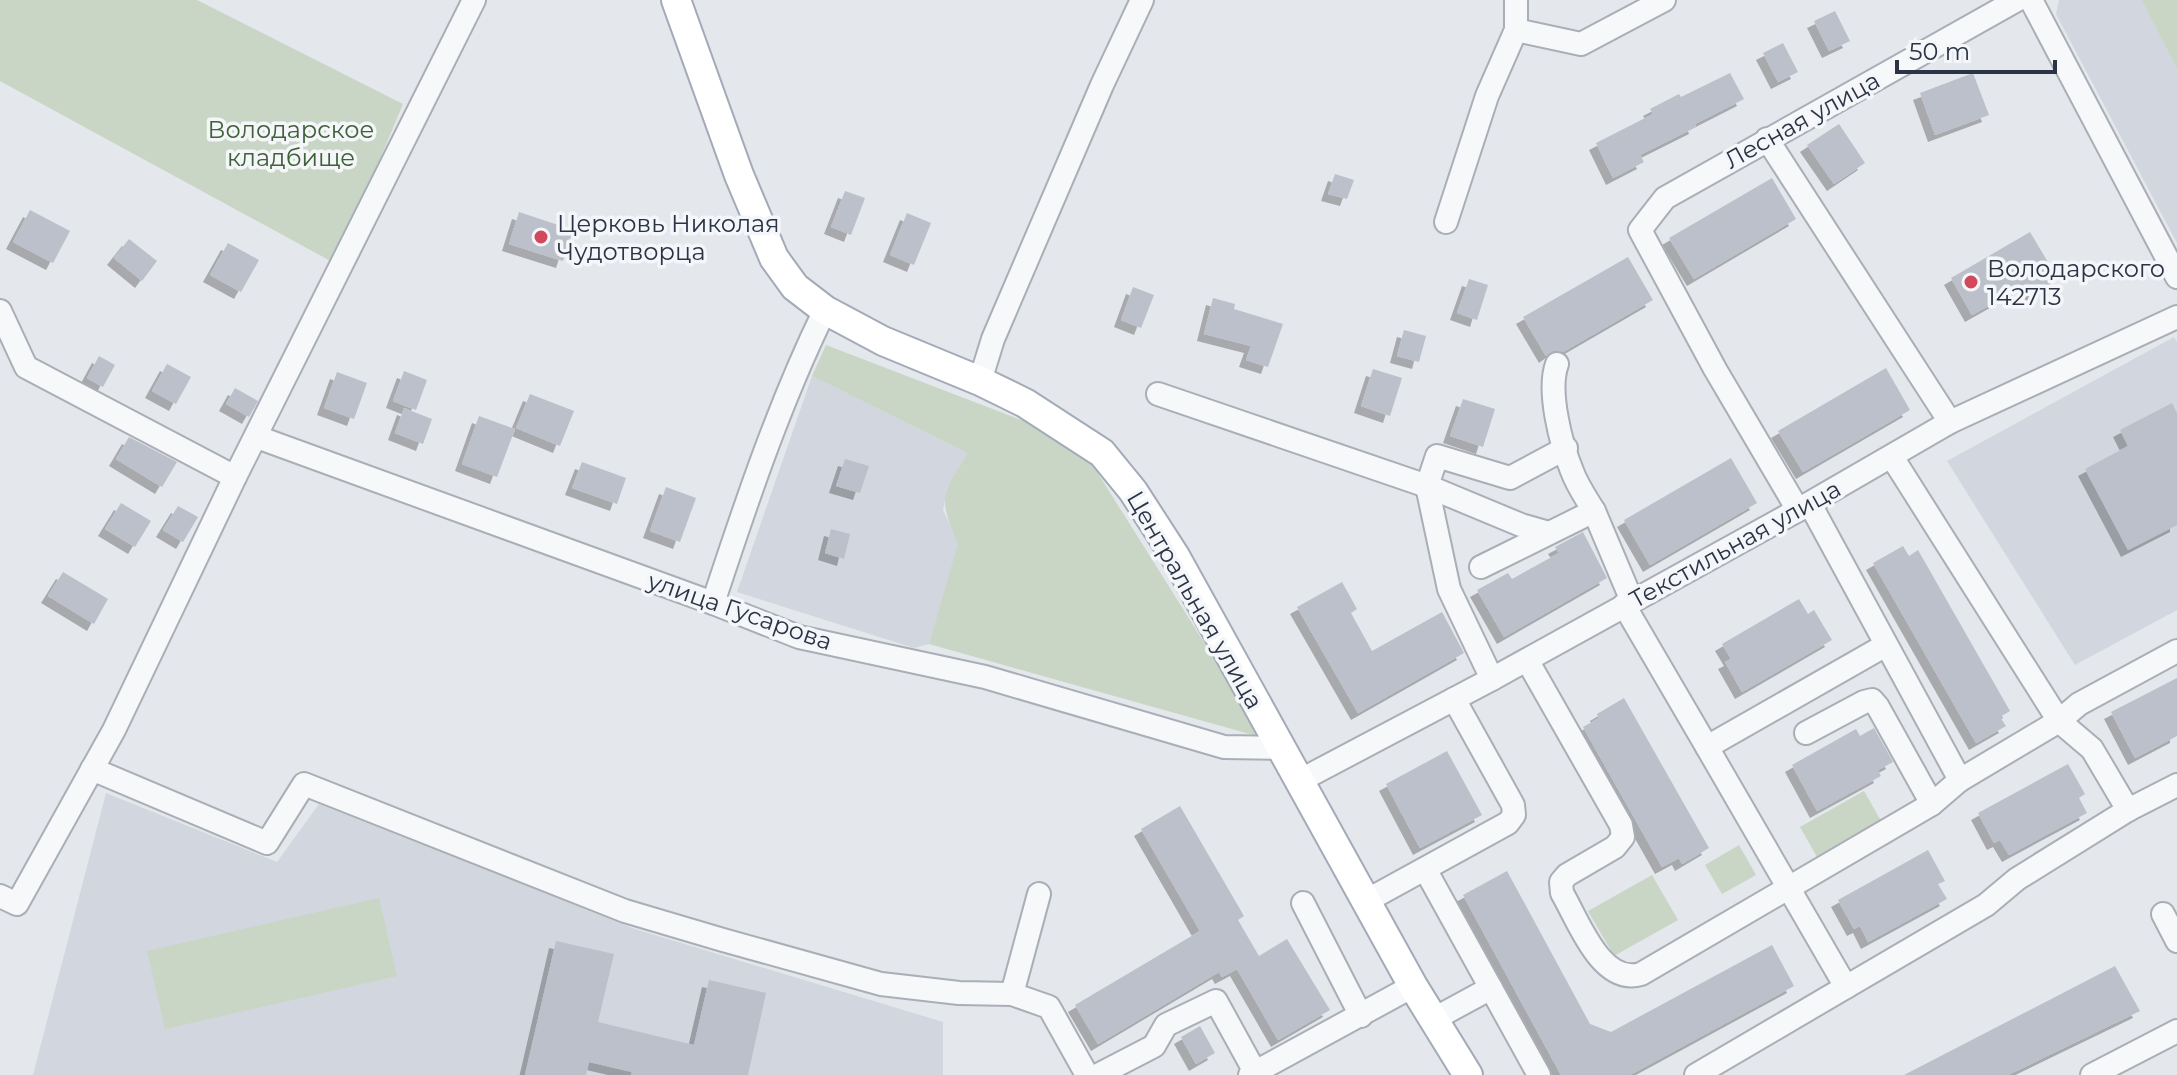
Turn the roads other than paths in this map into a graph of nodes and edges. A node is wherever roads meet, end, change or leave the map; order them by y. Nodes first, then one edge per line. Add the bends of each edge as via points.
1 (474, 0) edge
2 (676, 0) edge
3 (1142, 0) edge
4 (1516, 0) edge
5 (1664, 0) edge
6 (2017, 0) edge
7 (2031, 0) edge
8 (1516, 30) junction
9 (1767, 139) junction
10 (1446, 222) dead end
11 (2177, 277) edge
12 (825, 310) junction
13 (0, 311) edge
14 (2177, 317) edge
15 (1557, 364) dead end
16 (980, 381) junction
17 (1158, 394) dead end
18 (1950, 422) junction
19 (257, 437) junction
20 (1566, 448) junction
21 (1892, 457) junction
22 (235, 477) junction
23 (1427, 486) junction
24 (1804, 507) junction
25 (1594, 511) junction
26 (1549, 533) junction
27 (1481, 567) dead end
28 (713, 603) junction
29 (1628, 603) junction
30 (1886, 645) junction
31 (2177, 651) edge
32 (1527, 660) junction
33 (1492, 679) junction
34 (1913, 693) junction
35 (1454, 699) junction
36 (1881, 712) junction
37 (2059, 721) junction
38 (1806, 733) dead end
39 (1707, 747) junction
40 (1281, 748) junction
41 (92, 769) junction
42 (1960, 780) junction
43 (1299, 781) junction
44 (2177, 785) edge
45 (1932, 804) junction
46 (2128, 810) junction
47 (1425, 869) junction
48 (1789, 888) junction
49 (1039, 894) dead end
50 (1, 898) edge
51 (1366, 901) junction
52 (1303, 903) dead end
53 (2163, 914) dead end
54 (2177, 941) edge
55 (1413, 986) junction
56 (1846, 987) junction
57 (1491, 988) junction
58 (1012, 994) junction
59 (1361, 1016) junction
60 (1434, 1019) junction
61 (2177, 1031) edge
62 (1253, 1074) edge
63 (1087, 1075) edge
64 (1098, 1075) edge
65 (1468, 1075) edge
66 (1539, 1075) edge
67 (1696, 1075) edge
68 (2092, 1075) edge

1 - 19 street
2 - 12 main road, Центральная улица via 774,258 795,287
3 - 16 street via 993,339
4 - 8 street
5 - 8 street via 1581,44
6 - 9 street, Лесная улица
7 - 11 street
8 - 10 street via 1487,96
9 - 18 street
9 - 24 street, Лесная улица via 1665,198 1640,230 1715,369
12 - 16 main road, Центральная улица via 883,341
12 - 28 street via 755,476
13 - 22 street via 26,367
14 - 18 street, Текстильная улица
15 - 20 street via 1551,379
16 - 40 main road, Центральная улица via 1102,453 1175,556
17 - 23 street
18 - 21 street, Текстильная улица
19 - 22 street
19 - 28 street, улица Гусарова
20 - 23 street via 1510,478 1437,456
20 - 25 street via 1572,472
21 - 24 street, Текстильная улица
21 - 37 street
22 - 41 street
23 - 26 street
23 - 33 street via 1449,589
24 - 29 street, Текстильная улица
24 - 30 street
25 - 26 street
25 - 29 street
26 - 27 street
28 - 40 street, улица Гусарова via 799,637 985,677 1224,747
29 - 32 street, Текстильная улица
29 - 39 street
30 - 34 street
30 - 39 street
31 - 37 street via 2079,704
32 - 33 street, Текстильная улица
32 - 48 street via 1621,825 1623,837 1615,847 1561,882 1562,893 1610,969 1631,977 1641,974
33 - 35 street, Текстильная улица
34 - 36 street
34 - 42 street
35 - 43 street, Текстильная улица
35 - 47 street via 1514,815
36 - 38 street via 1872,700 1864,702
36 - 45 street
37 - 42 street
37 - 46 street via 2092,749
39 - 48 street
40 - 43 main road, Центральная улица
41 - 50 street via 17,904
41 - 58 street via 267,843 304,784 625,911 881,984
42 - 45 street
43 - 51 main road, Центральная улица
44 - 46 street
45 - 48 street
46 - 56 street via 2017,879 1986,905
47 - 51 street
47 - 57 street
48 - 56 street
49 - 58 street
51 - 55 main road, Центральная улица
52 - 59 street
53 - 54 street
55 - 59 street
55 - 60 main road, Центральная улица
56 - 67 street
57 - 60 street
57 - 66 street
58 - 63 street via 1049,1007
59 - 62 street
60 - 65 main road, Центральная улица
61 - 68 street
62 - 64 street via 1216,1001 1166,1025 1154,1046

